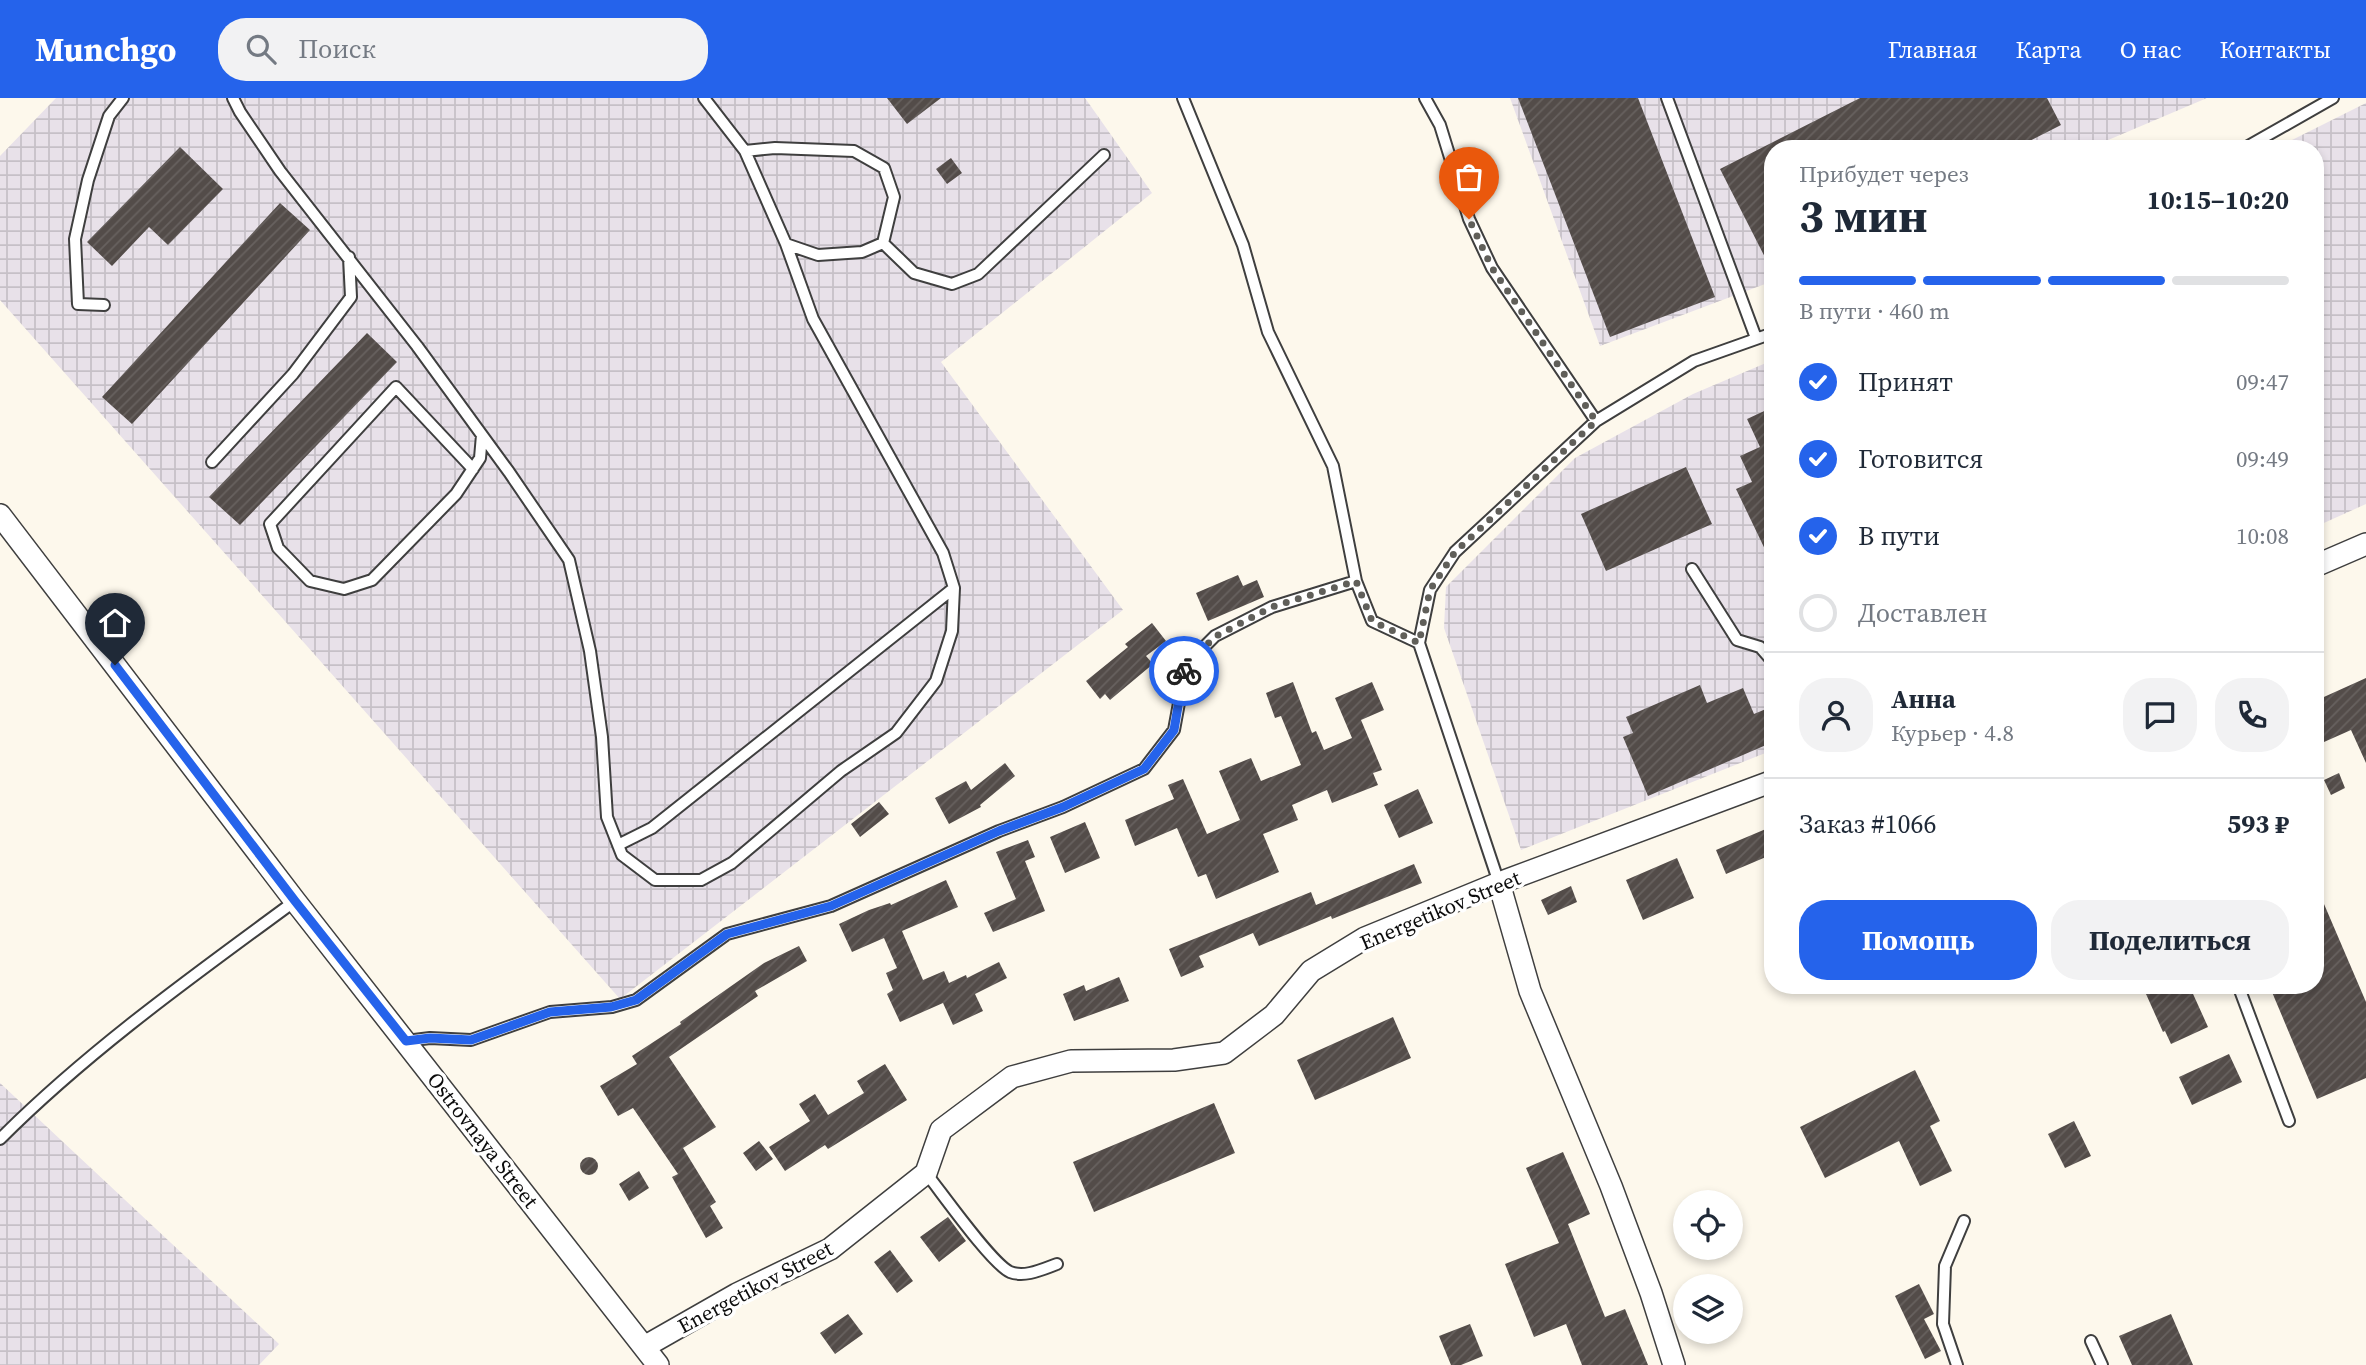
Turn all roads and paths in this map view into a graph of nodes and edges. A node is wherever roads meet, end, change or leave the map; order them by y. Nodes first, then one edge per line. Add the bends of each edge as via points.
1 (123, 98) edge
2 (233, 98) edge
3 (1183, 98) edge
4 (1425, 98) edge
5 (1667, 98) edge
6 (2333, 98) edge
7 (704, 99) edge
8 (2260, 140) edge
9 (745, 150) junction
10 (1104, 155) dead end
11 (883, 243) junction
12 (786, 244) junction
13 (349, 257) junction
14 (104, 305) dead end
15 (1764, 335) edge
16 (1756, 338) junction
17 (1596, 421) junction
18 (482, 435) junction
19 (212, 462) dead end
20 (473, 469) junction
21 (0, 515) edge
22 (2366, 544) edge
23 (2324, 562) edge
24 (1692, 569) dead end
25 (1356, 581) junction
26 (954, 589) junction
27 (1419, 643) junction
28 (1764, 652) edge
29 (1764, 784) edge
30 (618, 845) junction
31 (1500, 883) junction
32 (295, 901) junction
33 (2241, 994) edge
34 (406, 1041) junction
35 (2289, 1121) dead end
36 (0, 1139) edge
37 (926, 1173) junction
38 (1964, 1221) dead end
39 (1057, 1264) dead end
40 (2091, 1341) dead end
41 (644, 1347) junction
42 (658, 1365) edge
43 (1674, 1365) edge
44 (1958, 1365) edge
45 (2102, 1365) edge

1 - 14 lane via 109,116 75,239 78,304
2 - 13 lane via 280,171
3 - 25 lane via 1243,245 1268,332 1334,466
4 - 17 lane via 1440,125 1469,219 1492,268
5 - 16 lane
6 - 8 lane
7 - 9 lane
9 - 11 lane via 854,151 884,168 894,197
9 - 12 lane
10 - 11 lane via 978,274 952,284 914,273
11 - 12 lane via 862,252 818,255
12 - 26 lane via 813,319 943,553
13 - 18 lane
13 - 19 lane via 351,297 293,374
15 - 16 lane
16 - 17 lane via 1694,361
17 - 27 lane via 1455,552 1430,590
18 - 20 lane via 480,458
18 - 30 lane via 569,560 590,651 607,817
20 - 20 lane via 456,494 372,580 344,589 310,581 278,548 270,524 396,387
21 - 32 street, Ostrovnaya Street
22 - 23 street
24 - 28 lane via 1737,640
25 - 27 lane via 1372,621
25 - 34 lane via 1272,607 1216,636 1186,665 1174,730 1144,769 831,906 727,934 636,1000 550,1012 471,1040
26 - 30 lane via 652,828
26 - 30 lane via 952,631 936,681 896,733 841,771 732,863 701,880 655,880 622,855
27 - 31 lane
29 - 31 street, Energetikov Street
31 - 37 street, Energetikov Street via 1365,938 1311,971 1274,1015 1224,1053 1174,1060 1071,1061 1012,1077 941,1130
31 - 43 street via 1530,992 1611,1186
32 - 34 street, Ostrovnaya Street
32 - 36 lane via 166,996
33 - 35 lane
34 - 41 street, Ostrovnaya Street
37 - 39 lane via 996,1261 1011,1272 1029,1274
37 - 41 street, Energetikov Street via 831,1248
38 - 44 lane via 1945,1266 1943,1324
40 - 45 lane
41 - 42 street, Ostrovnaya Street

